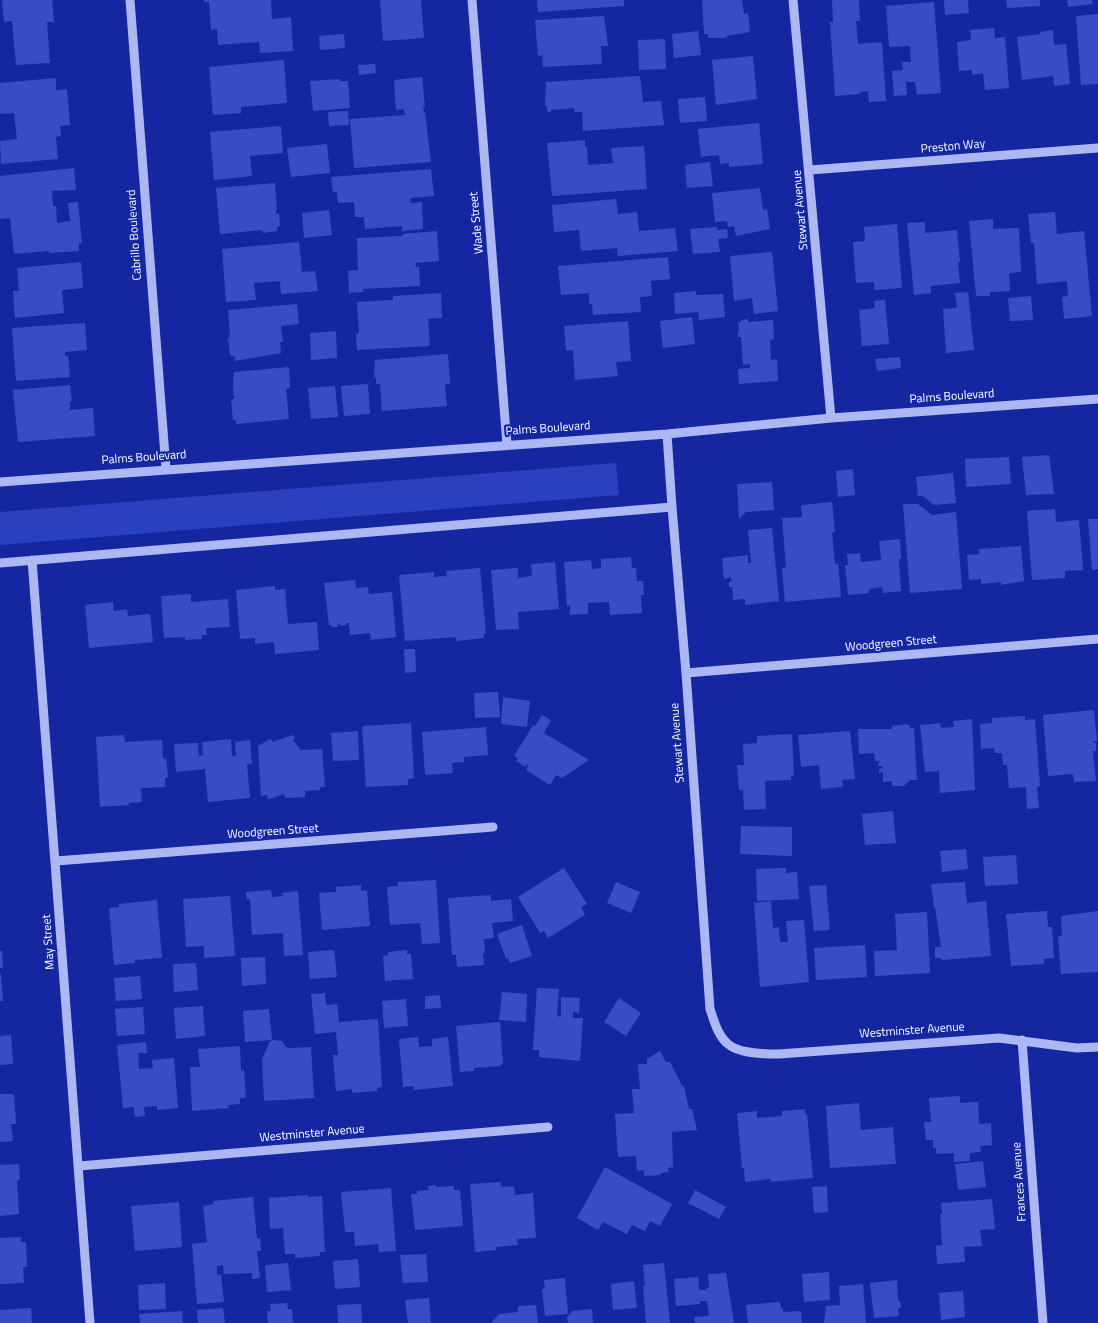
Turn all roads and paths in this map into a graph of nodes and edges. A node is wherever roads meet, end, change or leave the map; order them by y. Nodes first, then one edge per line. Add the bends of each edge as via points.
1 (130, 0) edge
2 (472, 0) edge
3 (793, 0) edge
4 (1098, 148) edge
5 (810, 170) junction
6 (1098, 399) edge
7 (831, 418) junction
8 (667, 434) junction
9 (507, 445) junction
10 (166, 469) junction
11 (0, 482) edge
12 (672, 508) junction
13 (32, 560) junction
14 (0, 563) edge
15 (1098, 639) edge
16 (686, 673) junction
17 (493, 828) dead end
18 (56, 861) junction
19 (1022, 1040) junction
20 (729, 1045) joint
21 (1098, 1047) edge
22 (548, 1127) dead end
23 (79, 1166) junction
24 (90, 1323) edge
25 (1043, 1323) edge

1 - 10 street, Cabrillo Boulevard
2 - 9 street, Wade Street
3 - 5 street, Stewart Avenue
4 - 5 street, Preston Way
5 - 7 street, Stewart Avenue
6 - 7 street, Palms Boulevard
7 - 8 street, Palms Boulevard
8 - 9 street, Palms Boulevard
8 - 12 street, Stewart Avenue
9 - 10 street, Palms Boulevard
10 - 11 street, Palms Boulevard
12 - 13 street
12 - 16 street, Stewart Avenue
13 - 14 street
13 - 18 street, May Street
15 - 16 street, Woodgreen Street
16 - 20 street, Stewart Avenue via 710,1009 716,1028
17 - 18 street, Woodgreen Street
18 - 23 street, May Street
19 - 20 street, Westminster Avenue via 1000,1038 779,1054 754,1054
19 - 21 street, Westminster Avenue via 1077,1048
19 - 25 street, Frances Avenue
22 - 23 street, Westminster Avenue
23 - 24 street, May Street

